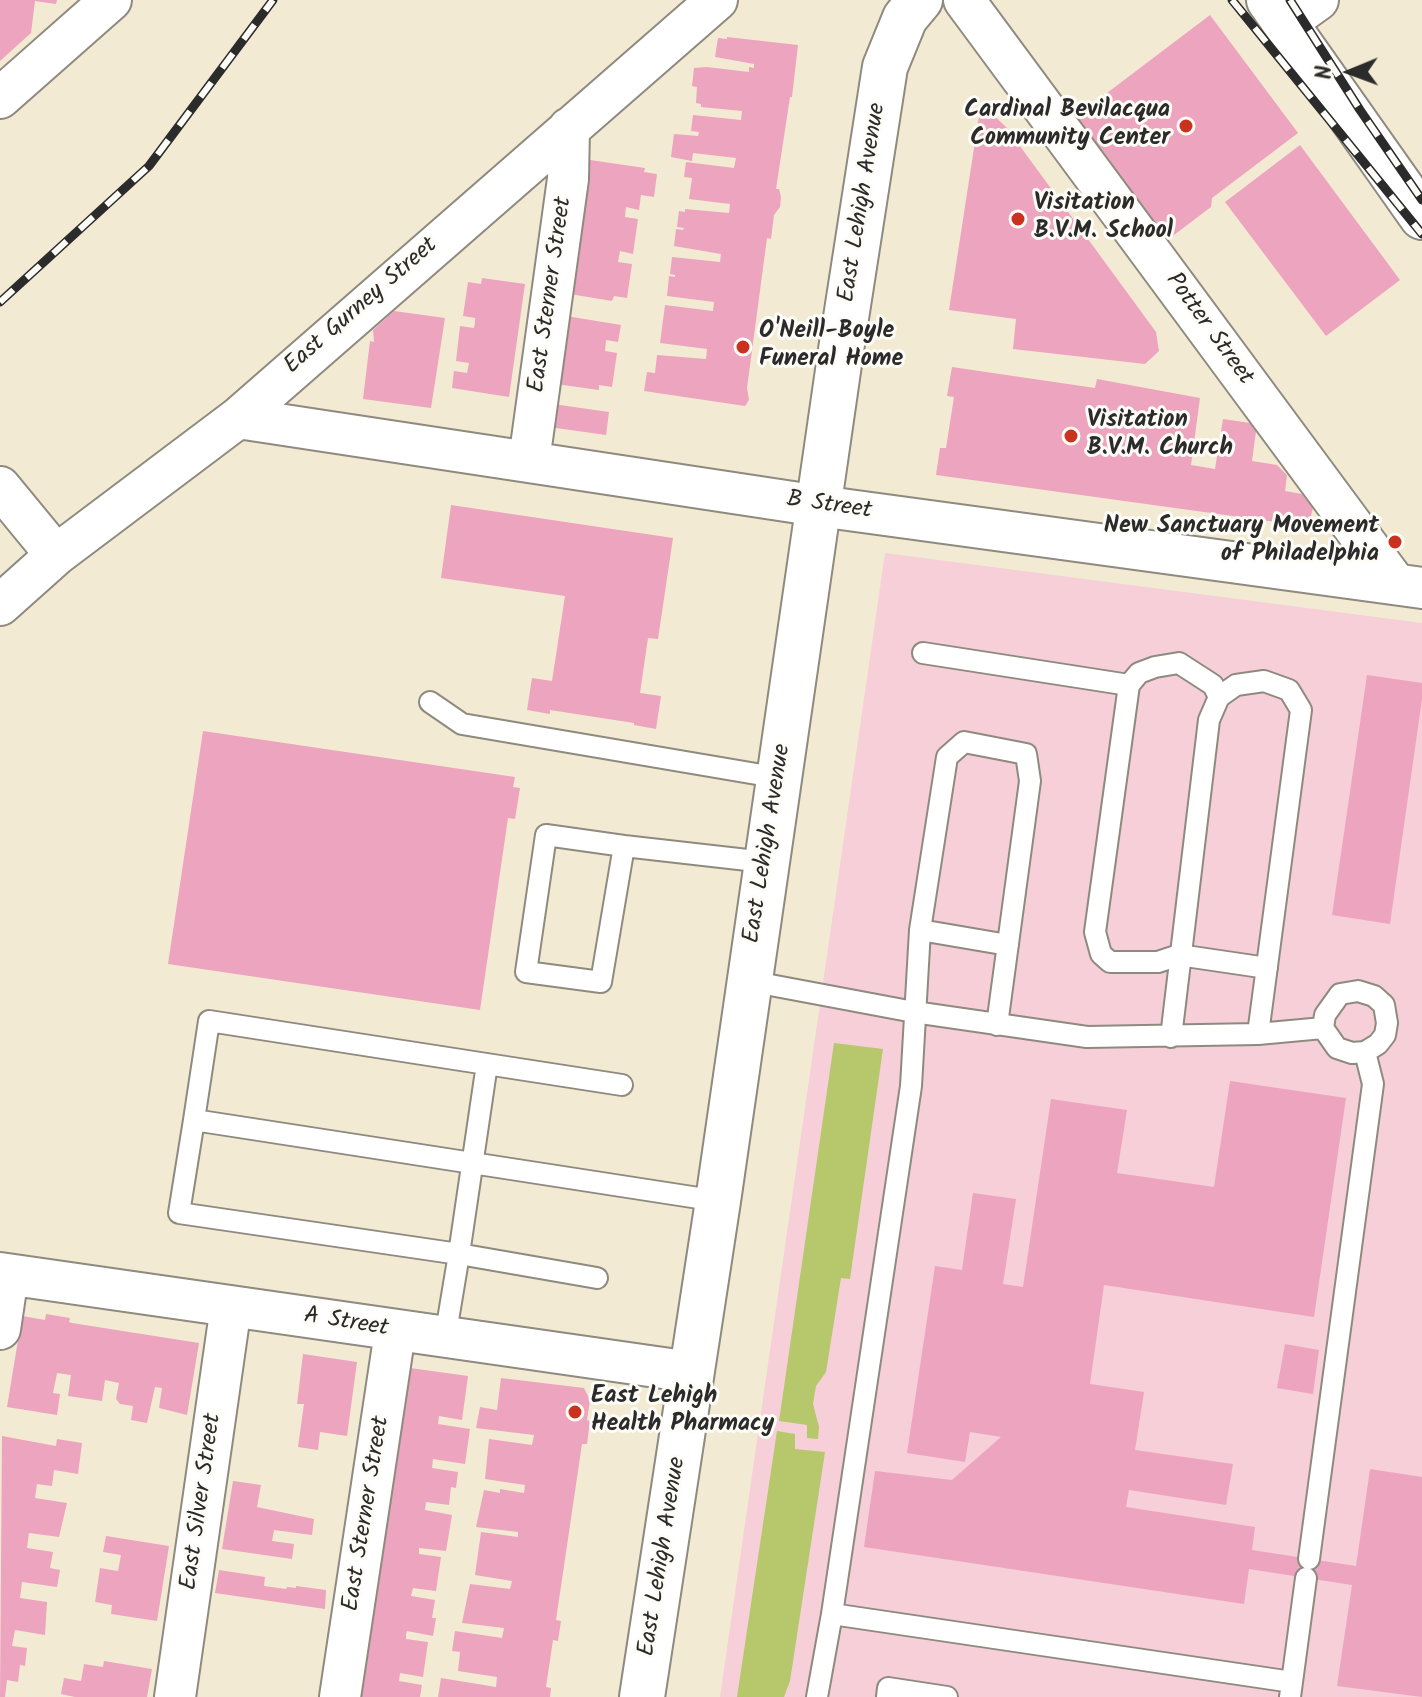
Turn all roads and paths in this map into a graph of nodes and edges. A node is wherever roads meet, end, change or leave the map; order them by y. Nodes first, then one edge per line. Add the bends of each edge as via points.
1 (111, 0) edge
2 (717, 0) edge
3 (964, 0) edge
4 (904, 6) edge
5 (1291, 8) edge
6 (0, 98) edge
7 (569, 128) junction
8 (1422, 217) edge
9 (238, 418) junction
10 (529, 461) junction
11 (0, 487) edge
12 (819, 506) junction
13 (56, 555) junction
14 (1409, 586) edge
15 (0, 605) edge
16 (923, 653) dead end
17 (1129, 685) junction
18 (1219, 697) junction
19 (430, 702) dead end
20 (780, 778) junction
21 (624, 846) junction
22 (765, 862) junction
23 (920, 930) junction
24 (1008, 945) junction
25 (1179, 955) junction
26 (1267, 968) junction
27 (749, 981) junction
28 (914, 1012) junction
29 (997, 1025) junction
30 (1323, 1028) junction
31 (1258, 1034) junction
32 (1171, 1037) junction
33 (1365, 1052) junction
34 (487, 1064) junction
35 (622, 1085) dead end
36 (194, 1120) junction
37 (473, 1163) junction
38 (718, 1201) junction
39 (459, 1254) junction
40 (4, 1274) edge
41 (597, 1278) dead end
42 (231, 1306) junction
43 (0, 1329) edge
44 (395, 1332) junction
45 (445, 1338) junction
46 (691, 1372) junction
47 (832, 1614) junction
48 (1291, 1690) edge
49 (175, 1697) edge
50 (340, 1697) edge
51 (642, 1697) edge
52 (817, 1697) edge
53 (887, 1697) edge
54 (947, 1697) edge

1 - 6 street
2 - 7 street, East Gurney Street
3 - 14 street, Potter Street
4 - 12 main road, East Lehigh Avenue via 885,67
5 - 8 main road
7 - 9 street, East Gurney Street
7 - 10 street, East Sterner Street via 568,179
9 - 10 street, B Street
9 - 13 street, East Gurney Street
10 - 12 street, B Street
11 - 13 street
12 - 14 street, B Street
12 - 20 main road, East Lehigh Avenue
13 - 15 street, East Gurney Street
16 - 17 lane
17 - 18 lane via 1139,673 1179,663 1213,685
17 - 25 lane via 1095,932 1101,954 1110,962 1158,962
18 - 25 lane via 1209,720
18 - 26 lane via 1236,685 1264,681 1289,690 1301,710
19 - 20 lane via 462,724
20 - 22 main road, East Lehigh Avenue
21 - 21 lane via 546,835 526,972 601,982
21 - 22 lane
22 - 27 main road, East Lehigh Avenue
23 - 24 lane
23 - 24 lane via 947,757 964,742 1026,754 1030,781
23 - 28 lane
24 - 29 lane
25 - 26 lane
25 - 32 lane
26 - 31 lane
27 - 28 lane
27 - 38 main road, East Lehigh Avenue
28 - 29 lane
28 - 47 lane via 911,1086
29 - 32 lane via 1087,1037
30 - 31 lane
30 - 33 lane via 1337,1048
30 - 33 lane via 1325,1015 1340,994 1358,991 1374,996 1384,1005 1387,1023 1385,1035
31 - 32 lane
33 - 48 lane via 1373,1084
34 - 35 lane
34 - 36 lane via 209,1021
34 - 37 lane
36 - 37 lane
36 - 39 lane via 179,1213
37 - 38 lane
37 - 39 lane
38 - 46 main road, East Lehigh Avenue
39 - 41 lane
39 - 45 lane
40 - 42 street, A Street
40 - 43 street
42 - 44 street, A Street
42 - 49 street, East Silver Street
44 - 45 street, A Street
44 - 50 street, East Sterner Street
45 - 46 street, A Street
46 - 51 main road, East Lehigh Avenue
47 - 48 lane
47 - 52 lane
53 - 54 lane via 888,1688

